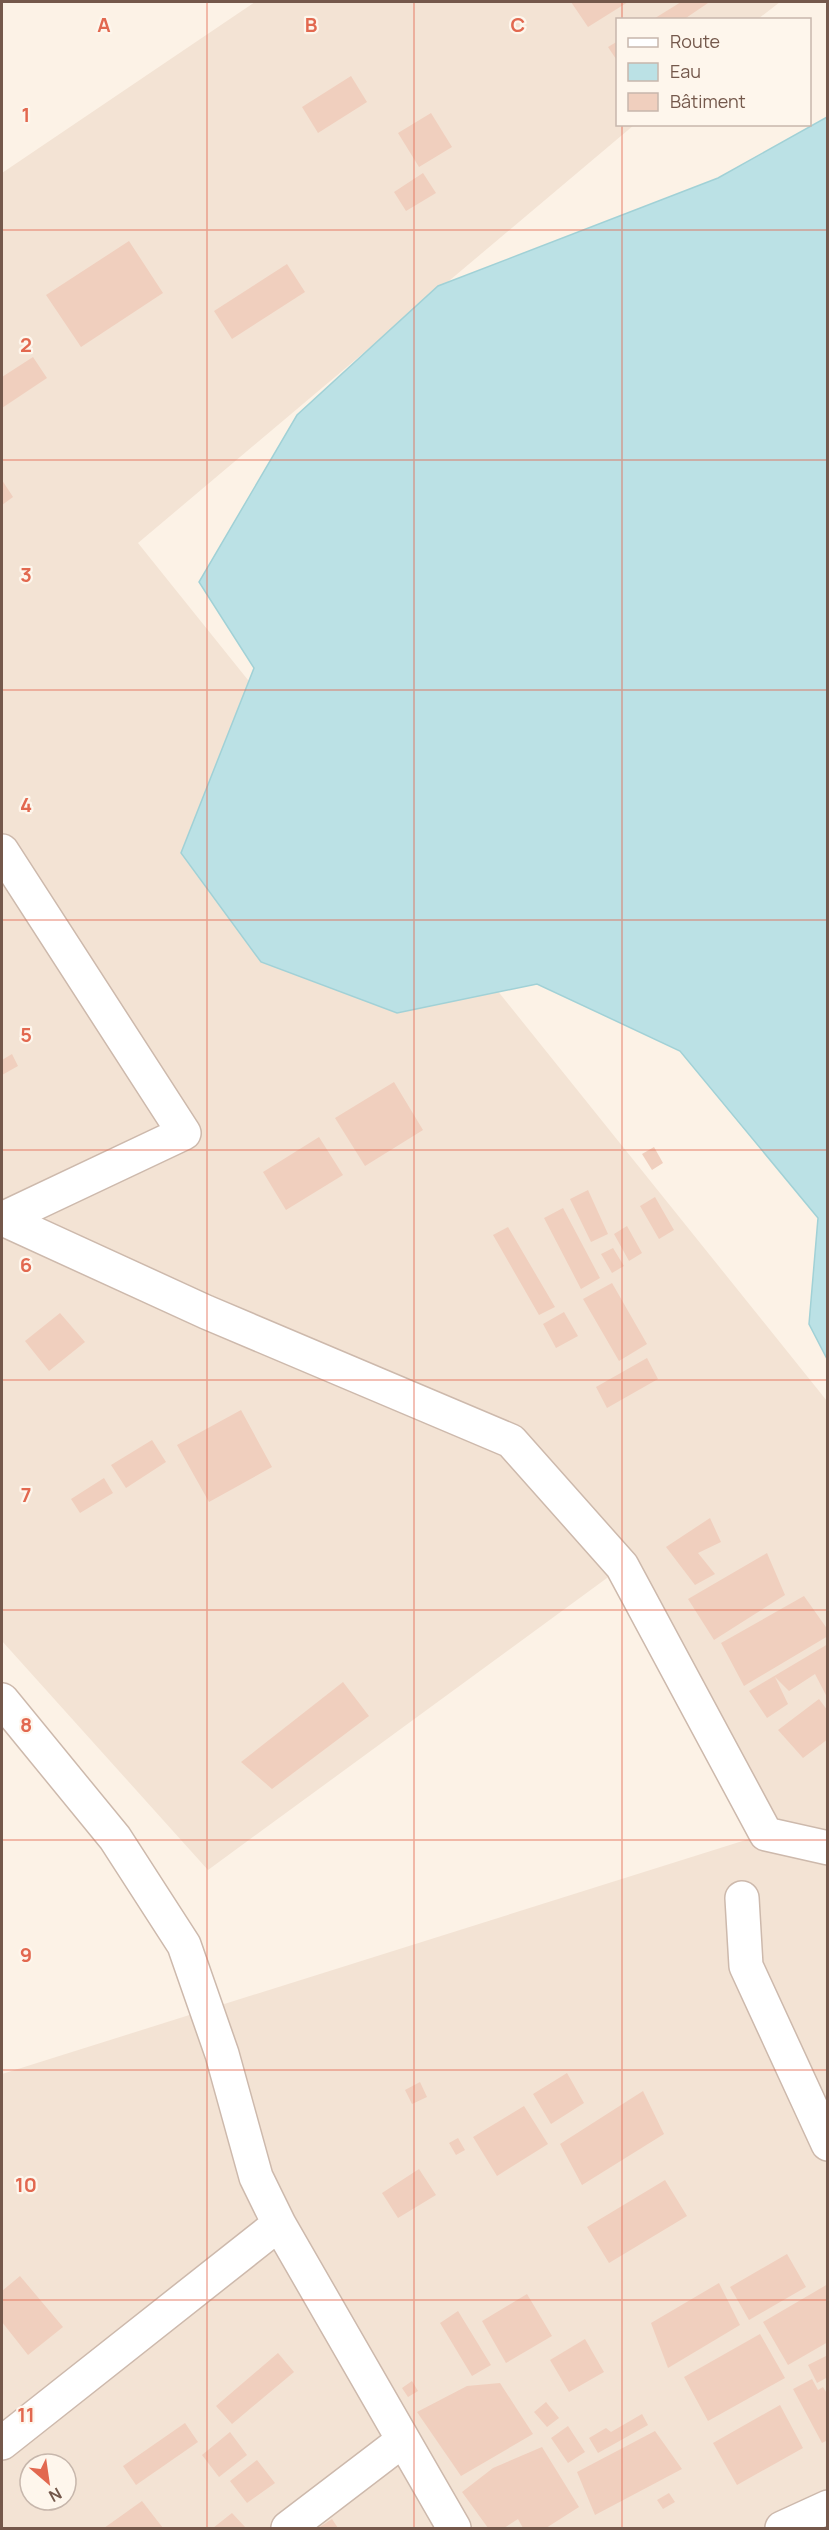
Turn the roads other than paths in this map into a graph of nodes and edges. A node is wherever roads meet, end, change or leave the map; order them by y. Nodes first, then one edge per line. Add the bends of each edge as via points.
1 (2, 851) edge
2 (2, 1219) edge
3 (2, 1700) edge
4 (828, 1848) edge
5 (742, 1898) dead end
6 (828, 2144) edge
7 (279, 2224) junction
8 (402, 2441) junction
9 (2, 2443) edge
10 (828, 2507) edge
11 (288, 2529) edge
12 (454, 2529) edge
13 (782, 2529) edge

1 - 2 street via 184,1133
2 - 4 street via 206,1312 512,1440 622,1566 766,1834
3 - 7 street via 115,1839 184,1945 222,2054 256,2177
5 - 6 street via 746,1966
7 - 8 street
7 - 9 street
8 - 11 street
8 - 12 street
10 - 13 street

